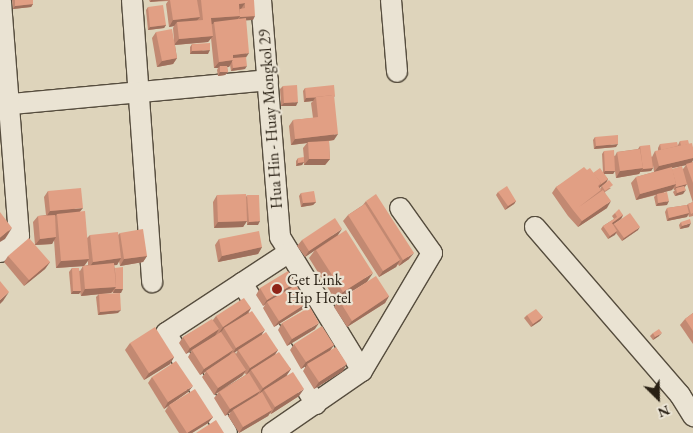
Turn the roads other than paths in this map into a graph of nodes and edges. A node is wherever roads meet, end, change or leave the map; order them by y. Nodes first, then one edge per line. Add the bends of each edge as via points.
1 (1, 0) edge
2 (132, 0) edge
3 (261, 0) edge
4 (391, 0) edge
5 (398, 72) dead end
6 (268, 80) junction
7 (140, 90) junction
8 (8, 114) edge
9 (400, 208) dead end
10 (535, 226) dead end
11 (284, 245) junction
12 (0, 252) edge
13 (152, 282) dead end
14 (242, 283) junction
15 (362, 371) junction
16 (316, 404) junction
17 (693, 416) edge
18 (228, 433) edge
19 (272, 433) edge

1 - 8 street
2 - 7 street
3 - 6 street, Hua Hin - Huay Mongkol 29
4 - 5 street
6 - 7 street
6 - 11 street, Hua Hin - Huay Mongkol 29
7 - 8 street
7 - 13 street
8 - 12 street via 19,236
9 - 15 street via 432,253
10 - 17 street via 680,395
11 - 14 street
11 - 15 street
14 - 16 street
14 - 18 street via 166,333
15 - 16 street
16 - 19 street

